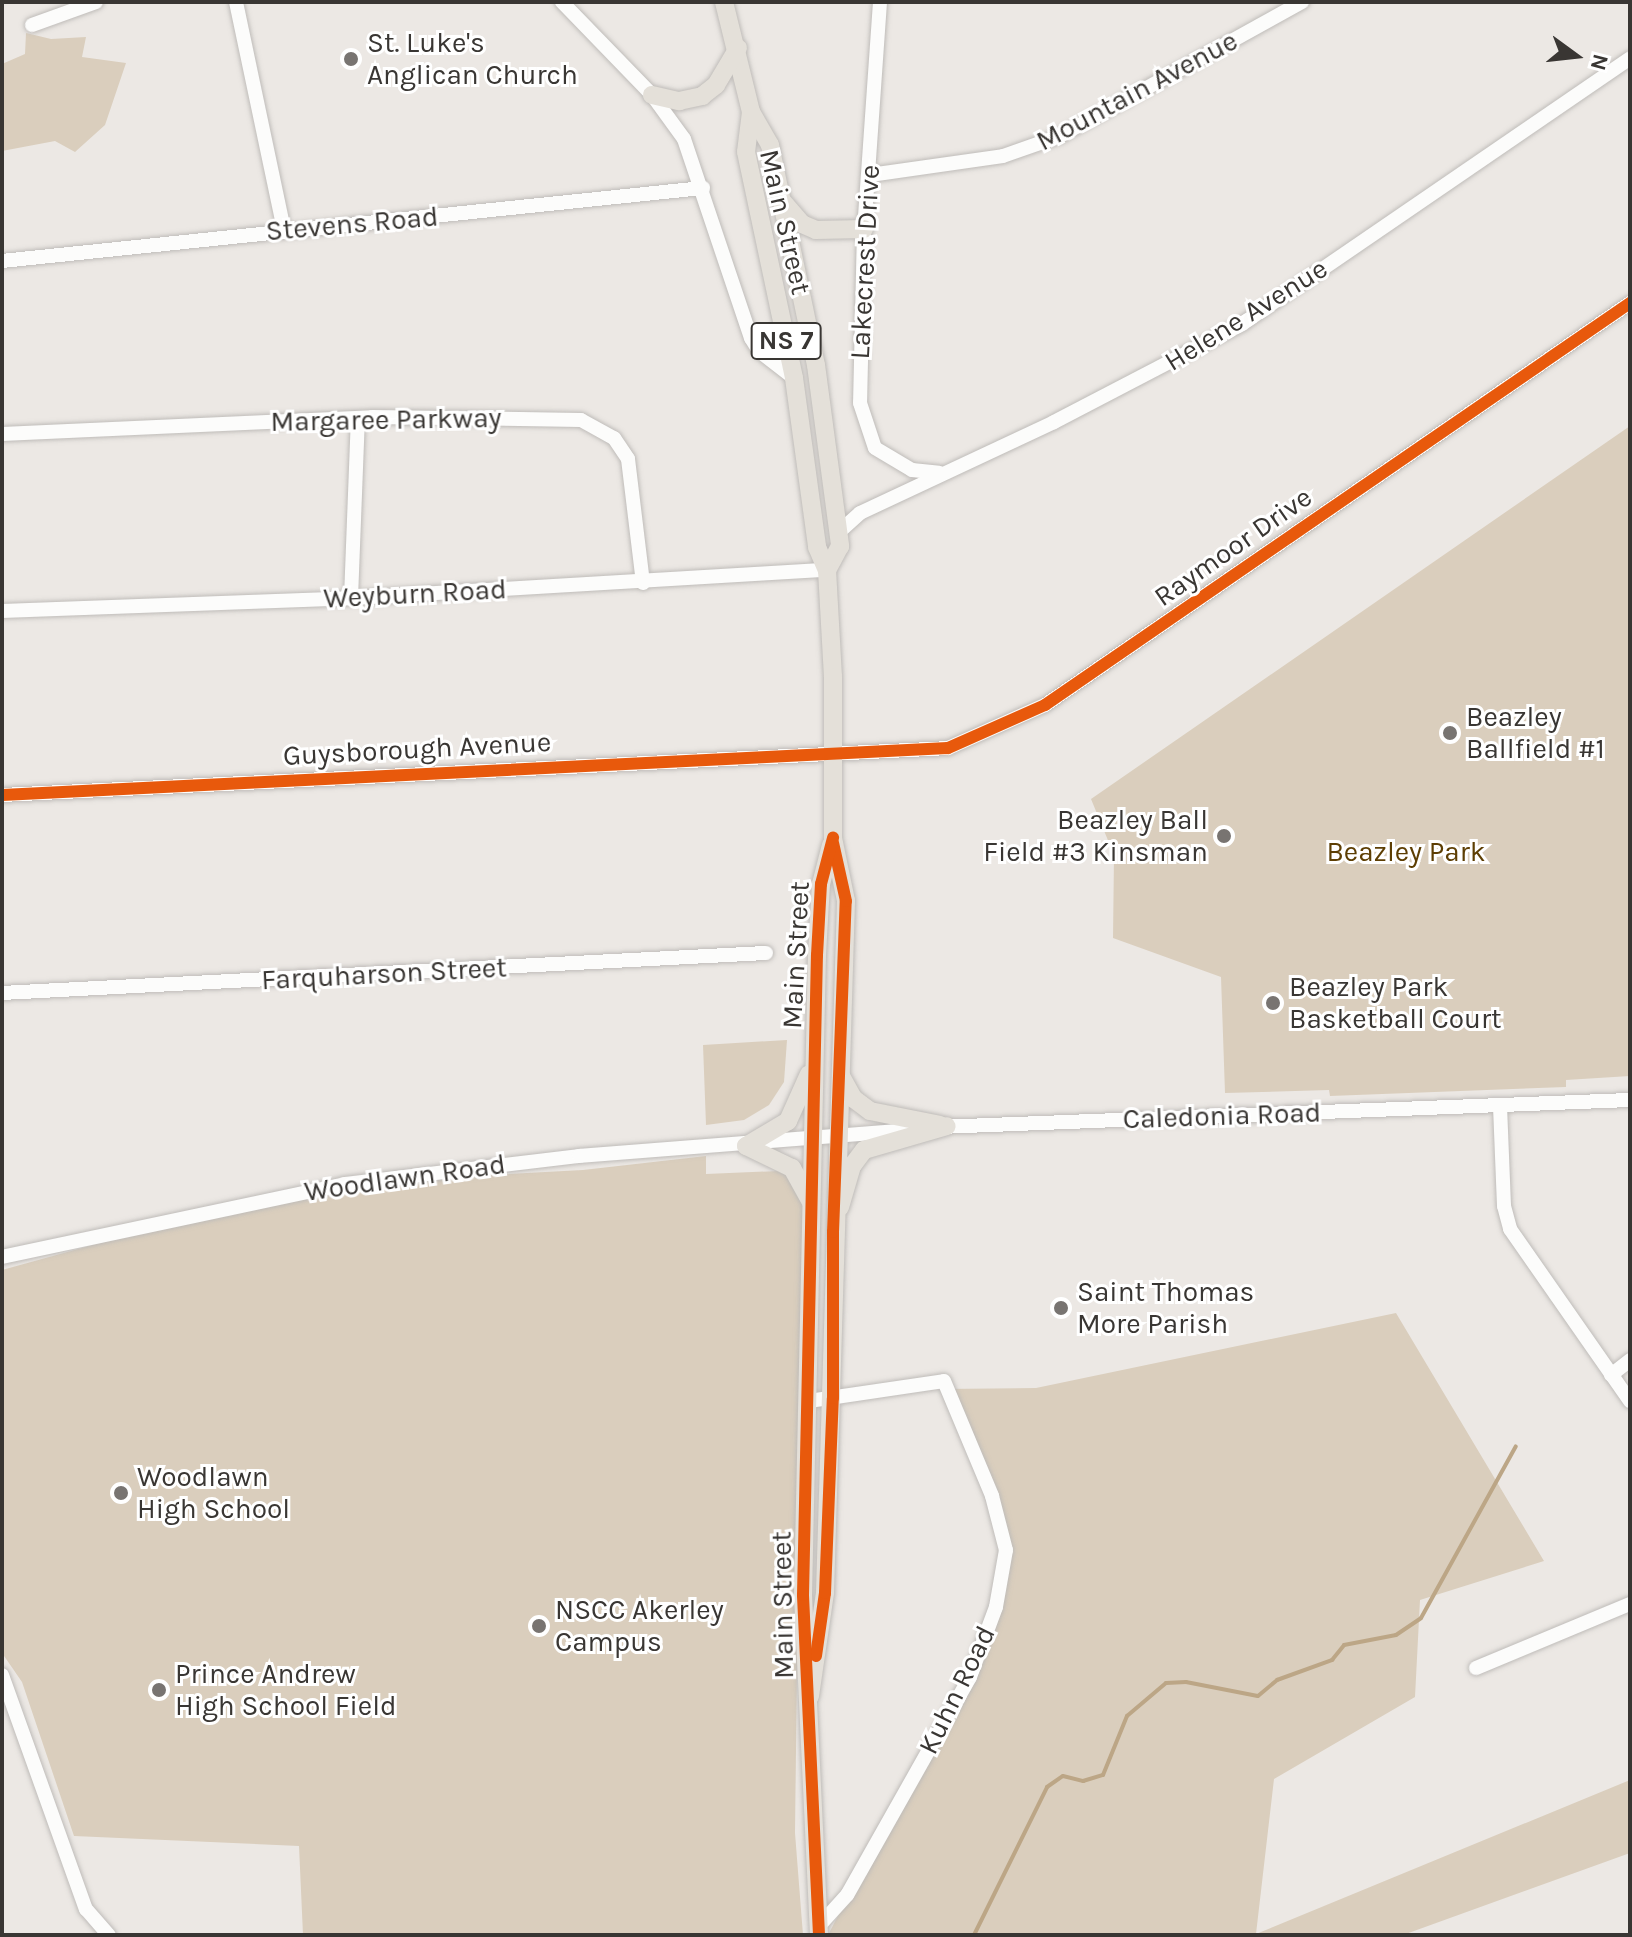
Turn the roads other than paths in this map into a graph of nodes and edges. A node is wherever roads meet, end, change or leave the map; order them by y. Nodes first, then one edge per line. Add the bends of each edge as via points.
1 (96, 2) edge
2 (236, 2) edge
3 (562, 2) edge
4 (724, 2) edge
5 (880, 2) edge
6 (1302, 2) edge
7 (32, 25) dead end
8 (738, 48) junction
9 (1630, 58) edge
10 (652, 95) junction
11 (751, 112) junction
12 (870, 175) junction
13 (703, 188) junction
14 (782, 200) junction
15 (864, 229) junction
16 (284, 230) junction
17 (2, 261) edge
18 (1630, 303) edge
19 (794, 378) junction
20 (358, 418) junction
21 (2, 434) edge
22 (939, 473) junction
23 (839, 532) junction
24 (827, 570) junction
25 (643, 583) junction
26 (351, 598) junction
27 (2, 611) edge
28 (834, 754) junction
29 (2, 795) edge
30 (833, 838) junction
31 (766, 953) dead end
32 (2, 993) edge
33 (814, 1060) junction
34 (841, 1076) junction
35 (1630, 1100) edge
36 (1500, 1106) junction
37 (947, 1126) junction
38 (836, 1138) junction
39 (814, 1141) junction
40 (746, 1146) junction
41 (813, 1209) junction
42 (833, 1232) junction
43 (2, 1257) edge
44 (1630, 1360) edge
45 (1611, 1375) junction
46 (833, 1398) junction
47 (809, 1401) junction
48 (1630, 1401) edge
49 (1630, 1604) edge
50 (1476, 1668) dead end
51 (2, 1675) edge
52 (810, 1696) junction
53 (819, 1930) edge
54 (109, 1935) edge

1 - 7 street
2 - 16 street
3 - 10 street
4 - 8 main road, Main Street / NS 7
5 - 12 street, Lakecrest Drive
6 - 12 street, Mountain Avenue via 1060,136 1003,156
8 - 10 main road via 716,85 702,96 679,101
8 - 11 main road, Main Street / NS 7
9 - 22 street, Helene Avenue via 1242,324 1054,422
10 - 13 street via 684,139
11 - 14 main road, Main Street / NS 7 via 770,145
11 - 19 main road, Main Street / NS 7 via 746,152
12 - 15 street, Lakecrest Drive
13 - 16 street, Stevens Road
13 - 19 street via 751,338 759,351
14 - 15 main road via 802,224 816,230
14 - 23 main road, Main Street / NS 7 via 818,378
15 - 22 street, Lakecrest Drive via 862,419 875,448 885,456 912,470
16 - 17 street, Stevens Road
18 - 28 street, Raymoor Drive via 1032,713 948,748
19 - 24 main road, Main Street / NS 7 via 817,547
20 - 21 street, Margaree Parkway
20 - 25 street, Margaree Parkway via 570,418 604,429 623,449 632,472
20 - 26 street
22 - 23 street, Helene Avenue via 860,513
23 - 24 main road, Main Street / NS 7 via 840,546
24 - 25 street, Weyburn Road
24 - 28 main road, Main Street / NS 7
25 - 26 street, Weyburn Road
26 - 27 street, Weyburn Road
28 - 29 street, Guysborough Avenue
28 - 30 main road, Main Street / NS 7
30 - 33 main road, Main Street / NS 7 via 821,884
30 - 34 main road, Main Street / NS 7 via 846,901
31 - 32 street, Farquharson Street
33 - 39 main road, Main Street / NS 7
33 - 40 main road via 788,1121
34 - 37 main road via 854,1099 870,1111
34 - 38 main road, Main Street / NS 7
35 - 36 street, Caledonia Road
36 - 37 street, Caledonia Road
36 - 45 street via 1504,1206 1510,1229
37 - 38 street, Caledonia Road
37 - 42 main road via 864,1150 852,1166
38 - 39 street, Caledonia Road
38 - 42 main road, Main Street / NS 7
39 - 40 street, Woodlawn Road
39 - 41 main road, Main Street / NS 7
40 - 41 main road via 792,1168
40 - 43 street, Woodlawn Road via 579,1156 344,1184
41 - 47 main road, Main Street / NS 7
42 - 46 main road, Main Street / NS 7
44 - 45 street
45 - 48 street
46 - 47 street, Kuhn Road
46 - 52 main road, Main Street / NS 7 via 825,1593
46 - 53 street, Kuhn Road via 944,1381 992,1496 1006,1550 996,1607 970,1677 847,1895
47 - 52 main road, Main Street / NS 7 via 803,1595
49 - 50 street
51 - 54 street via 86,1909
52 - 53 main road, Main Street / NS 7

